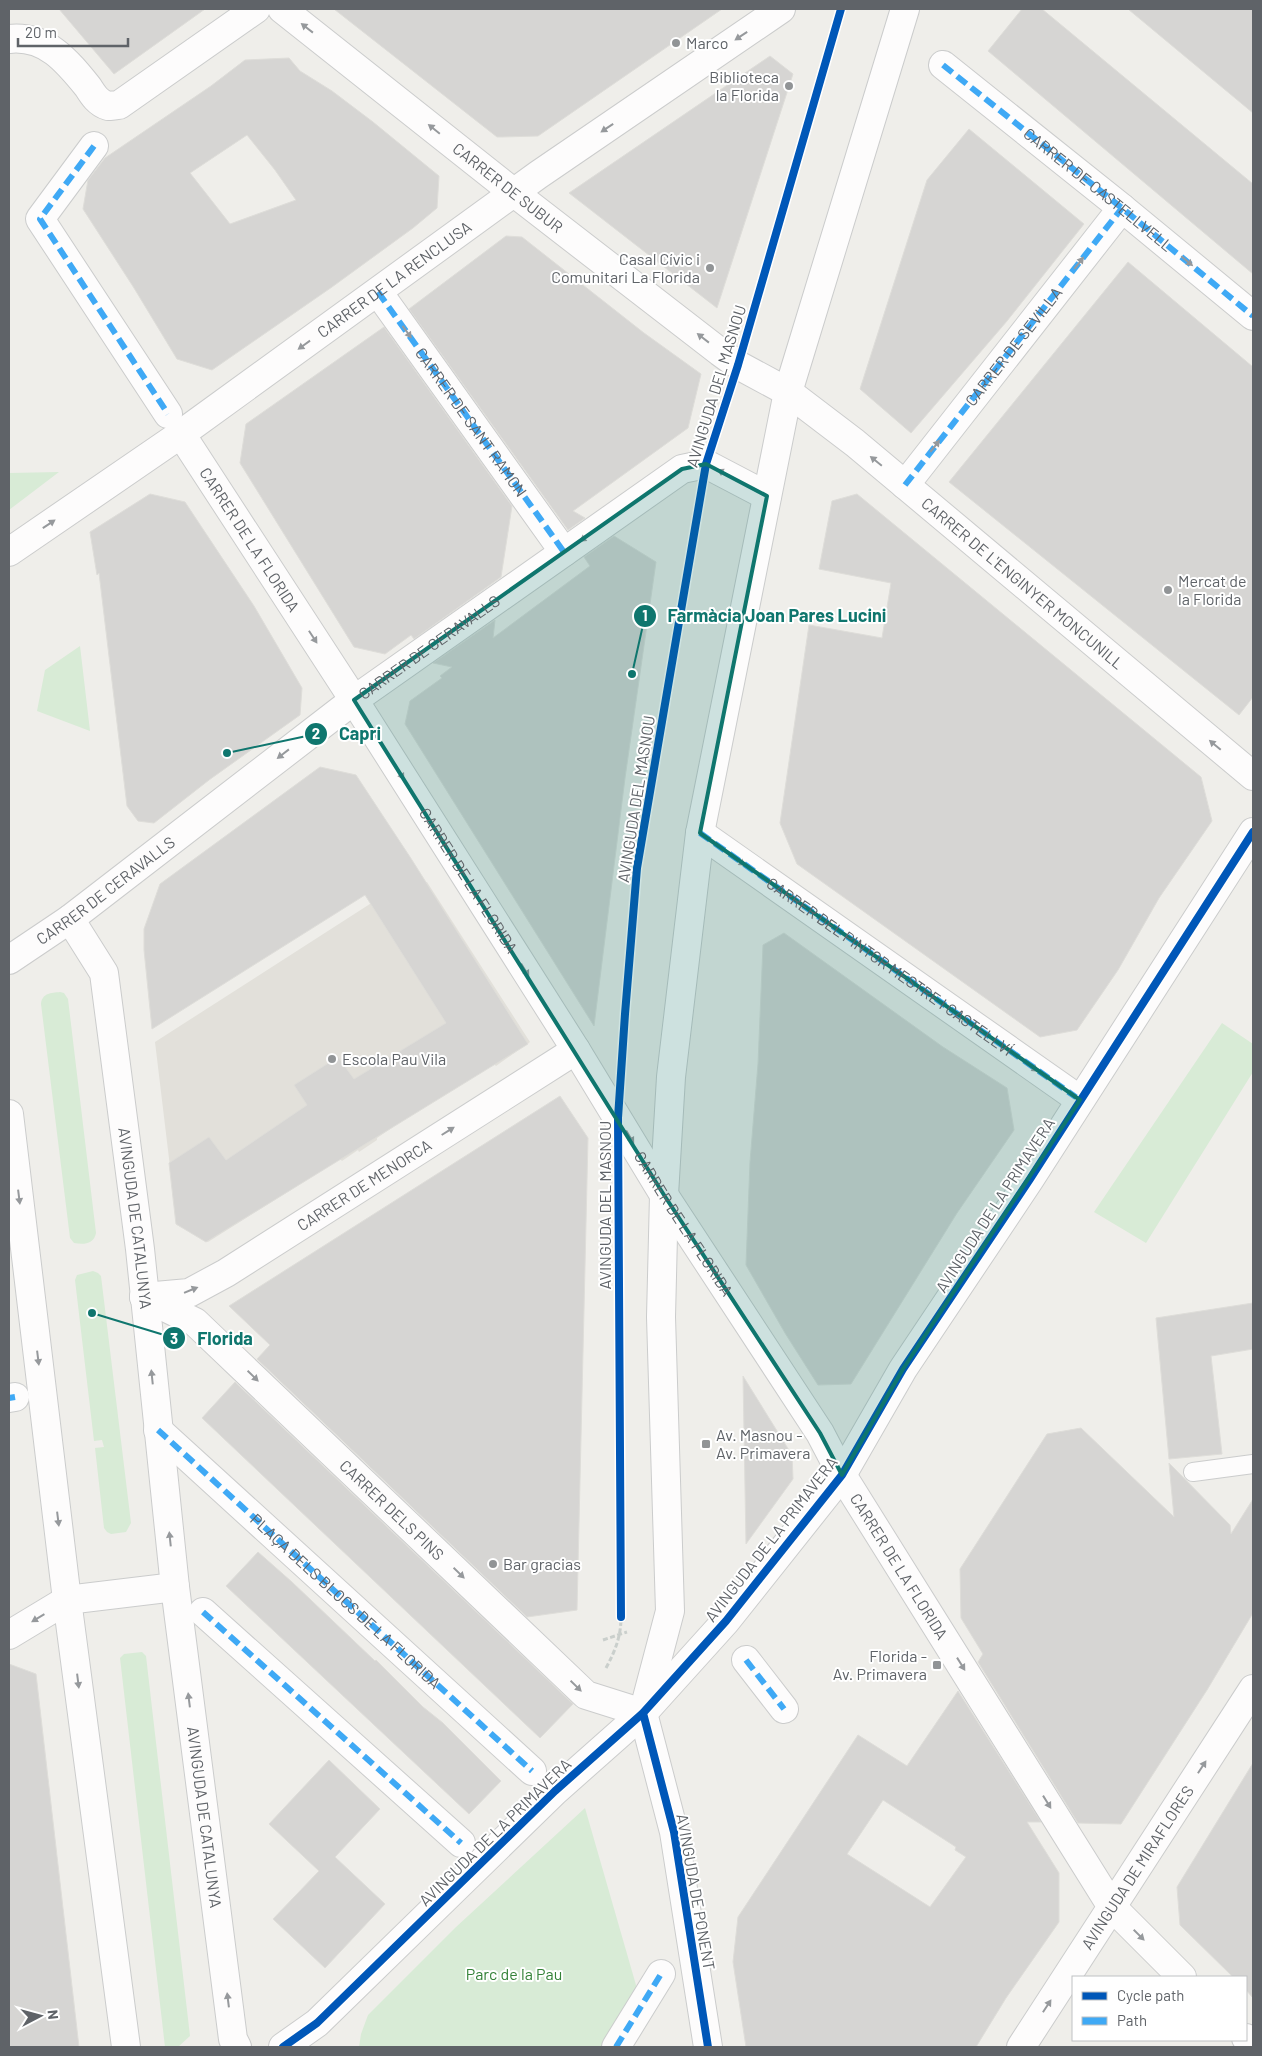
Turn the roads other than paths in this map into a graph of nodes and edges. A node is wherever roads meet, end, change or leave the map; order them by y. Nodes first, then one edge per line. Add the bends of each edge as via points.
1 (256, 9) edge
2 (282, 9) edge
3 (781, 9) edge
4 (905, 9) edge
5 (9, 39) edge
6 (942, 65) dead end
7 (94, 146) dead end
8 (513, 192) junction
9 (1122, 208) junction
10 (378, 292) junction
11 (1253, 316) edge
12 (788, 392) junction
13 (175, 424) junction
14 (905, 485) junction
15 (767, 496) junction
16 (9, 552) edge
17 (564, 552) junction
18 (354, 700) junction
19 (1253, 776) edge
20 (1253, 832) edge
21 (700, 833) junction
22 (70, 919) junction
23 (9, 960) edge
24 (576, 1050) junction
25 (1080, 1100) junction
26 (9, 1114) edge
27 (664, 1195) junction
28 (144, 1297) junction
29 (158, 1430) junction
30 (1253, 1464) edge
31 (1192, 1472) dead end
32 (842, 1475) junction
33 (175, 1586) junction
34 (67, 1600) junction
35 (203, 1612) dead end
36 (9, 1635) edge
37 (746, 1660) dead end
38 (1253, 1689) edge
39 (784, 1709) dead end
40 (643, 1713) junction
41 (532, 1770) dead end
42 (461, 1842) dead end
43 (1112, 1907) junction
44 (661, 1974) dead end
45 (1181, 1976) edge
46 (126, 2047) edge
47 (237, 2047) edge
48 (283, 2047) edge
49 (616, 2047) edge
50 (708, 2047) edge
51 (1021, 2047) edge

1 - 5 street via 119,105 108,106 98,101 70,64 52,48 38,41
8 -> 2 street, CARRER DE SUBUR
3 -> 8 street, CARRER DE LA RENCLUSA
4 - 12 street
6 - 9 street, CARRER DE CASTELLVELL
7 - 13 street, CARRER DE LA FLORIDA via 40,219
8 - 10 street, CARRER DE LA RENCLUSA
12 -> 8 street, CARRER DE SUBUR via 738,365
9 -> 11 street, CARRER DE CASTELLVELL
14 -> 9 street, CARRER DE SEVILLA
10 -> 13 street, CARRER DE LA RENCLUSA
10 -> 17 street, CARRER DE SANT RAMON
14 -> 12 street, CARRER DE L'ENGINYER MONCUNILL
12 - 15 street
16 -> 13 street, CARRER DE LA RENCLUSA
13 -> 18 street, CARRER DE LA FLORIDA
19 -> 14 street, CARRER DE L'ENGINYER MONCUNILL
15 -> 17 street, CARRER DE CERAVALLS via 706,464 682,469
15 - 21 street
17 - 18 street, CARRER DE CERAVALLS
18 -> 22 street, CARRER DE CERAVALLS
18 -> 24 street, CARRER DE LA FLORIDA
20 - 25 street, AVINGUDA DE LA PRIMAVERA
21 -> 25 street, CARRER DEL PINTOR MESTRE I CASTELLVÍ
21 - 27 street via 671,1077
22 - 23 street, CARRER DE CERAVALLS
22 - 28 street, AVINGUDA DE CATALUNYA via 104,973
24 -> 27 street, CARRER DE LA FLORIDA
28 -> 24 street, CARRER DE MENORCA via 188,1293 226,1272
25 - 32 street, AVINGUDA DE LA PRIMAVERA via 903,1370
26 -> 34 street
27 - 32 street, CARRER DE LA FLORIDA via 820,1434
27 - 40 street via 661,1316 670,1611
29 -> 28 street, AVINGUDA DE CATALUNYA
28 -> 40 street, CARRER DELS PINS via 195,1322 586,1695
33 -> 29 street, AVINGUDA DE CATALUNYA
29 - 41 street, PLAÇA DELS BLOCS DE LA FLORIDA
30 - 31 lane
32 - 40 street, AVINGUDA DE LA PRIMAVERA via 726,1621
32 -> 43 street, CARRER DE LA FLORIDA
33 - 34 street
47 -> 33 street, AVINGUDA DE CATALUNYA via 233,2039
34 -> 36 street
34 -> 46 street
35 - 42 street
37 - 39 street
43 -> 38 street, AVINGUDA DE MIRAFLORES
40 - 48 street, AVINGUDA DE LA PRIMAVERA via 555,1791 317,2023
40 - 50 street, AVINGUDA DE PONENT via 674,1832
43 -> 45 street, CARRER DE LA FLORIDA
51 -> 43 street, AVINGUDA DE MIRAFLORES
44 - 49 street

